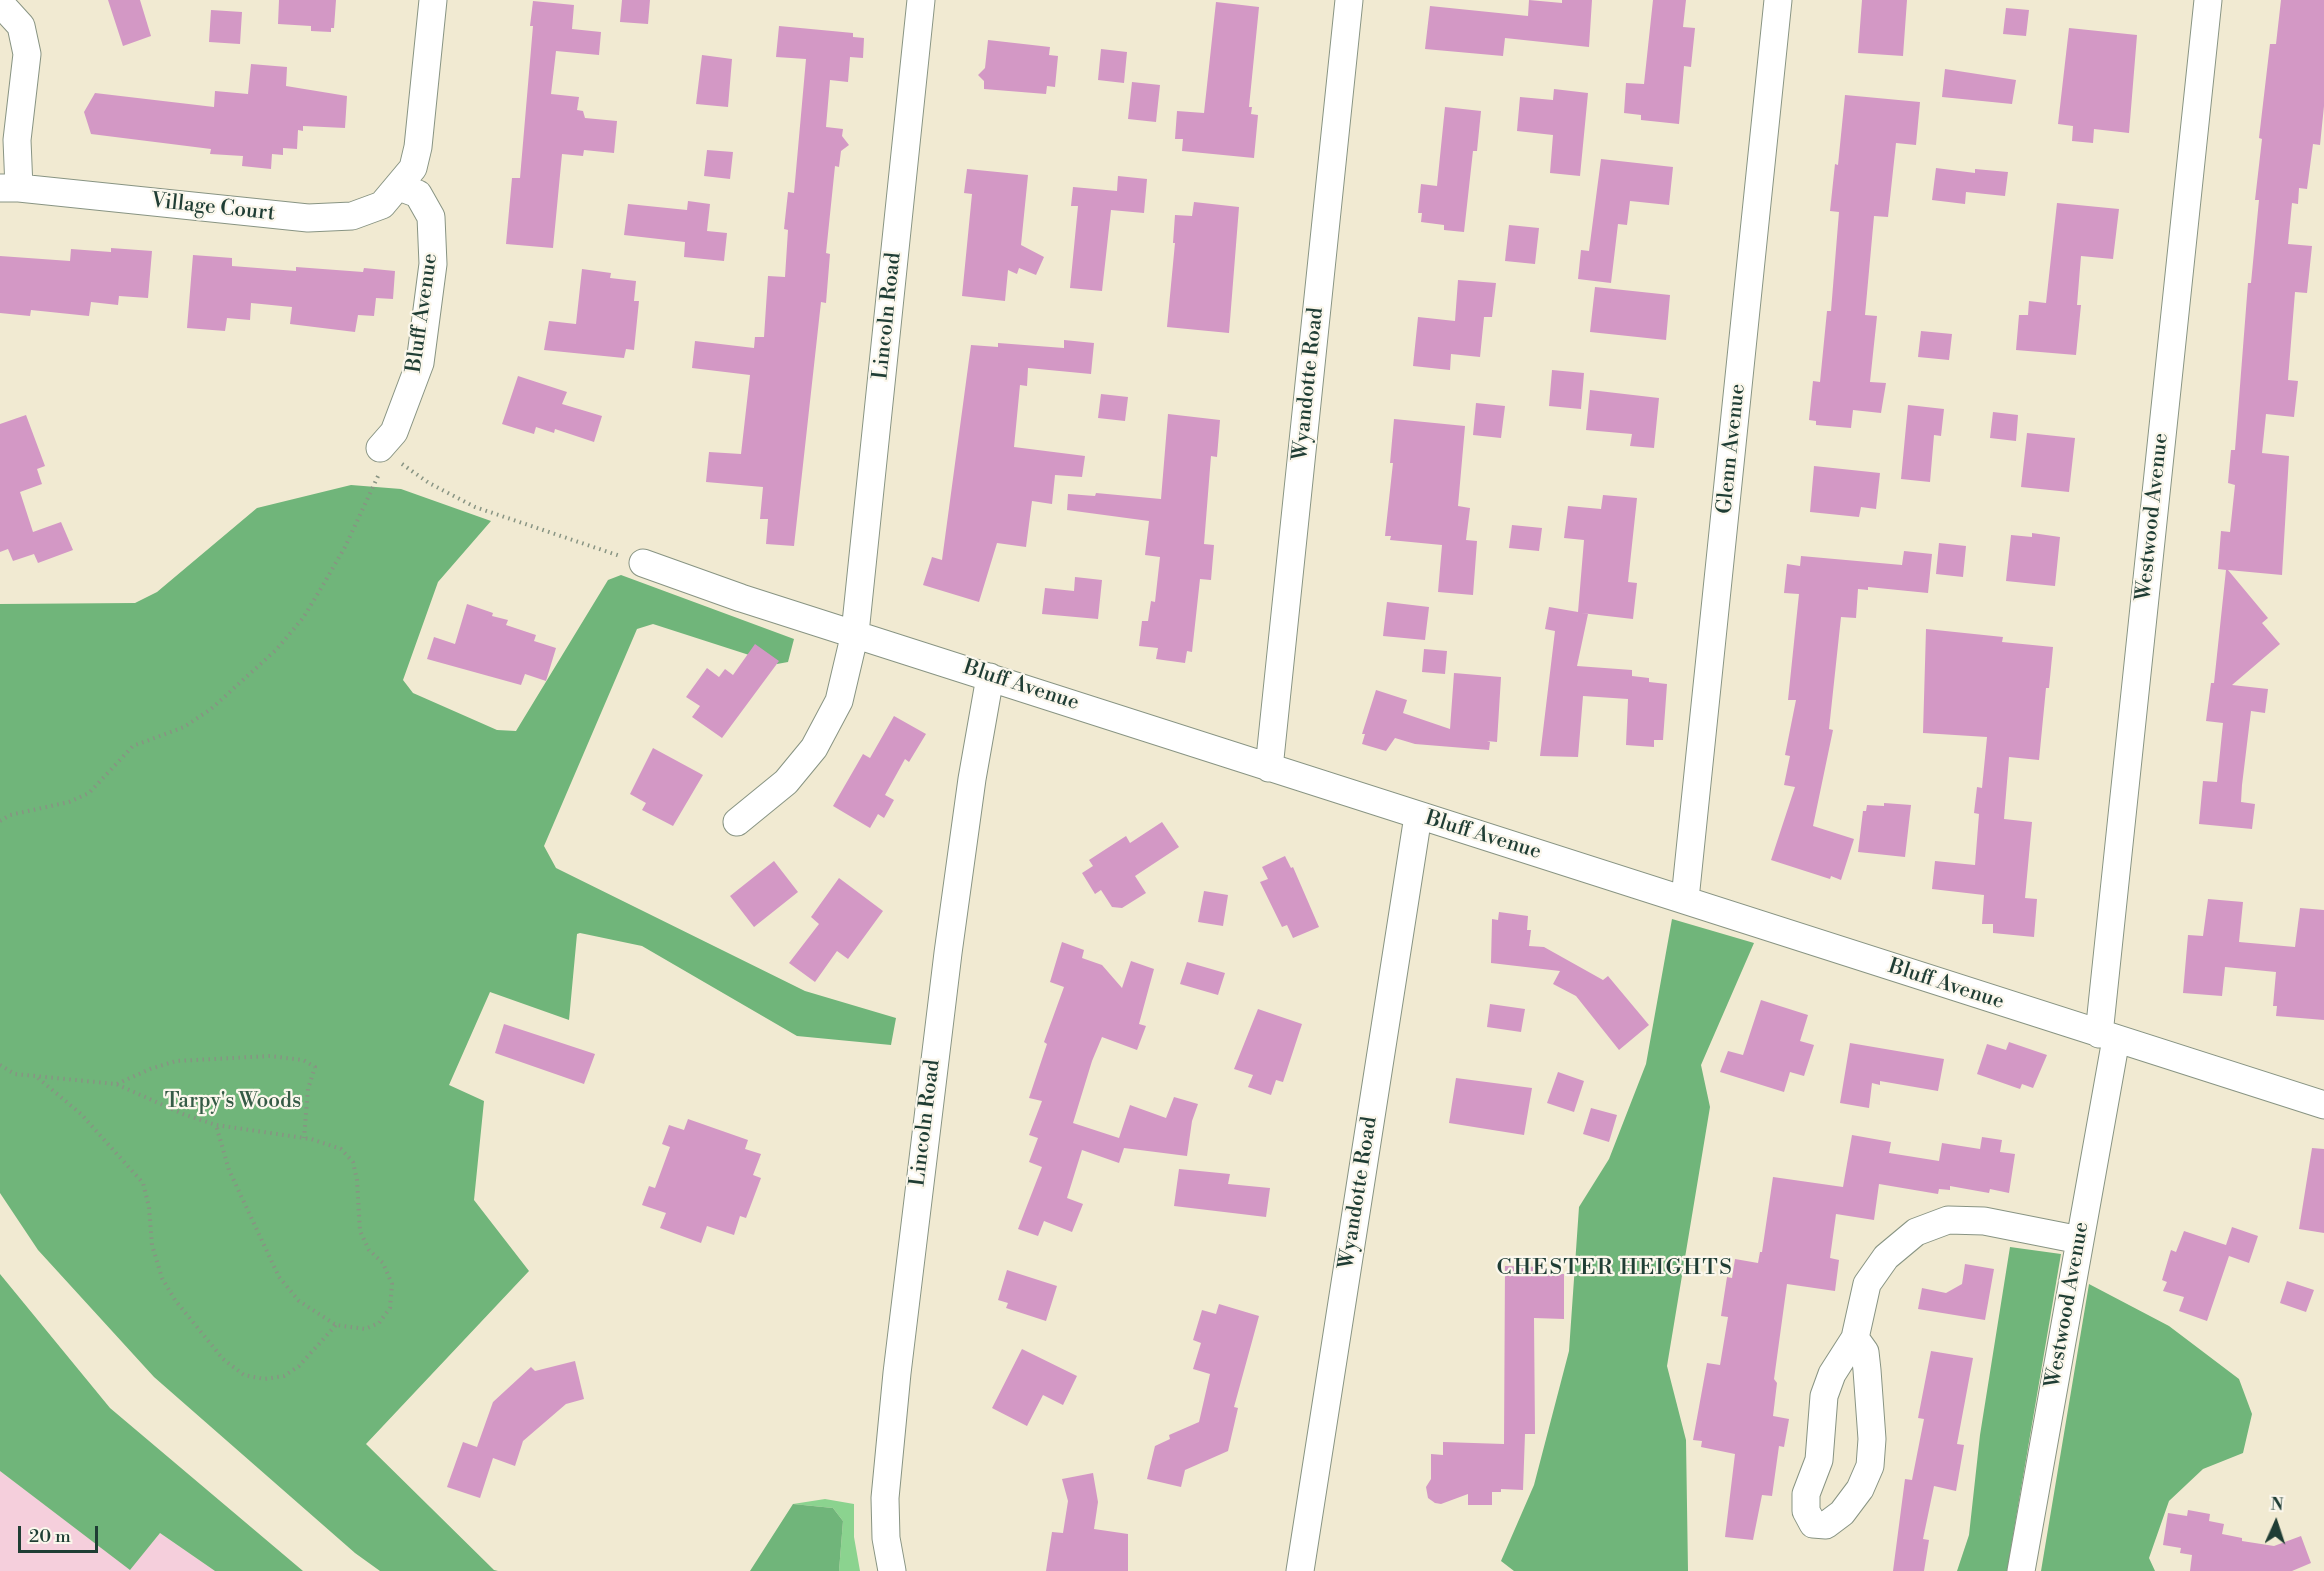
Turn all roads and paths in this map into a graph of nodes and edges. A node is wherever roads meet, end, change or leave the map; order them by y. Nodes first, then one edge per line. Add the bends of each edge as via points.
1 (433, 0) edge
2 (921, 0) edge
3 (1349, 0) edge
4 (1778, 0) edge
5 (2208, 0) edge
6 (0, 3) edge
7 (399, 187) junction
8 (9, 188) edge
9 (385, 451) junction
10 (644, 563) joint
11 (855, 633) junction
12 (990, 676) junction
13 (1269, 768) junction
14 (1418, 816) junction
15 (0, 821) edge
16 (737, 822) dead end
17 (1685, 899) junction
18 (2107, 1036) junction
19 (0, 1065) edge
20 (38, 1078) junction
21 (116, 1084) junction
22 (2324, 1106) edge
23 (216, 1125) junction
24 (304, 1138) junction
25 (2080, 1240) junction
26 (336, 1325) junction
27 (1855, 1338) junction
28 (892, 1571) edge
29 (1300, 1571) edge
30 (2020, 1571) edge

1 - 7 street, Village Court via 418,147 412,168
2 - 11 street, Lincoln Road
3 - 13 street, Wyandotte Road
4 - 17 street, Glenn Avenue
5 - 18 street, Westwood Avenue
6 - 8 street, Village Court via 21,26 27,54
7 - 8 street, Village Court via 382,205 352,216 308,218
7 - 9 street, Bluff Avenue via 418,194 431,217 433,264 420,363
9 - 10 path via 429,483 475,507
9 - 15 path via 345,547 303,618 276,650 202,715 184,727 133,746 89,793
10 - 11 street, Bluff Avenue
11 - 12 street, Bluff Avenue
11 - 16 street, Lincoln Road via 838,709 786,782
12 - 13 street, Bluff Avenue
12 - 28 street, Lincoln Road via 946,964 896,1383 885,1498
13 - 14 street, Bluff Avenue
14 - 17 street, Bluff Avenue
14 - 29 street, Wyandotte Road
17 - 18 street, Bluff Avenue
18 - 22 street, Bluff Avenue
18 - 25 street, Westwood Avenue
19 - 20 path via 15,1074
20 - 21 path
20 - 26 path via 81,1114 143,1183 152,1245 162,1278 223,1359 244,1375 264,1379 284,1376 299,1366
21 - 23 path
21 - 24 path via 176,1061 270,1056 303,1060 315,1067 308,1089
23 - 24 path
23 - 26 path via 229,1170 279,1277 299,1300
24 - 26 path via 340,1149 353,1162 360,1231 392,1284 390,1308 379,1323 365,1329
25 - 27 street via 1984,1221 1948,1220 1916,1232 1886,1257 1867,1284
25 - 30 street, Westwood Avenue
27 - 27 street via 1832,1374 1824,1396 1819,1460 1806,1494 1806,1511 1814,1524 1826,1525 1842,1513 1860,1489 1870,1466 1872,1439 1865,1352

